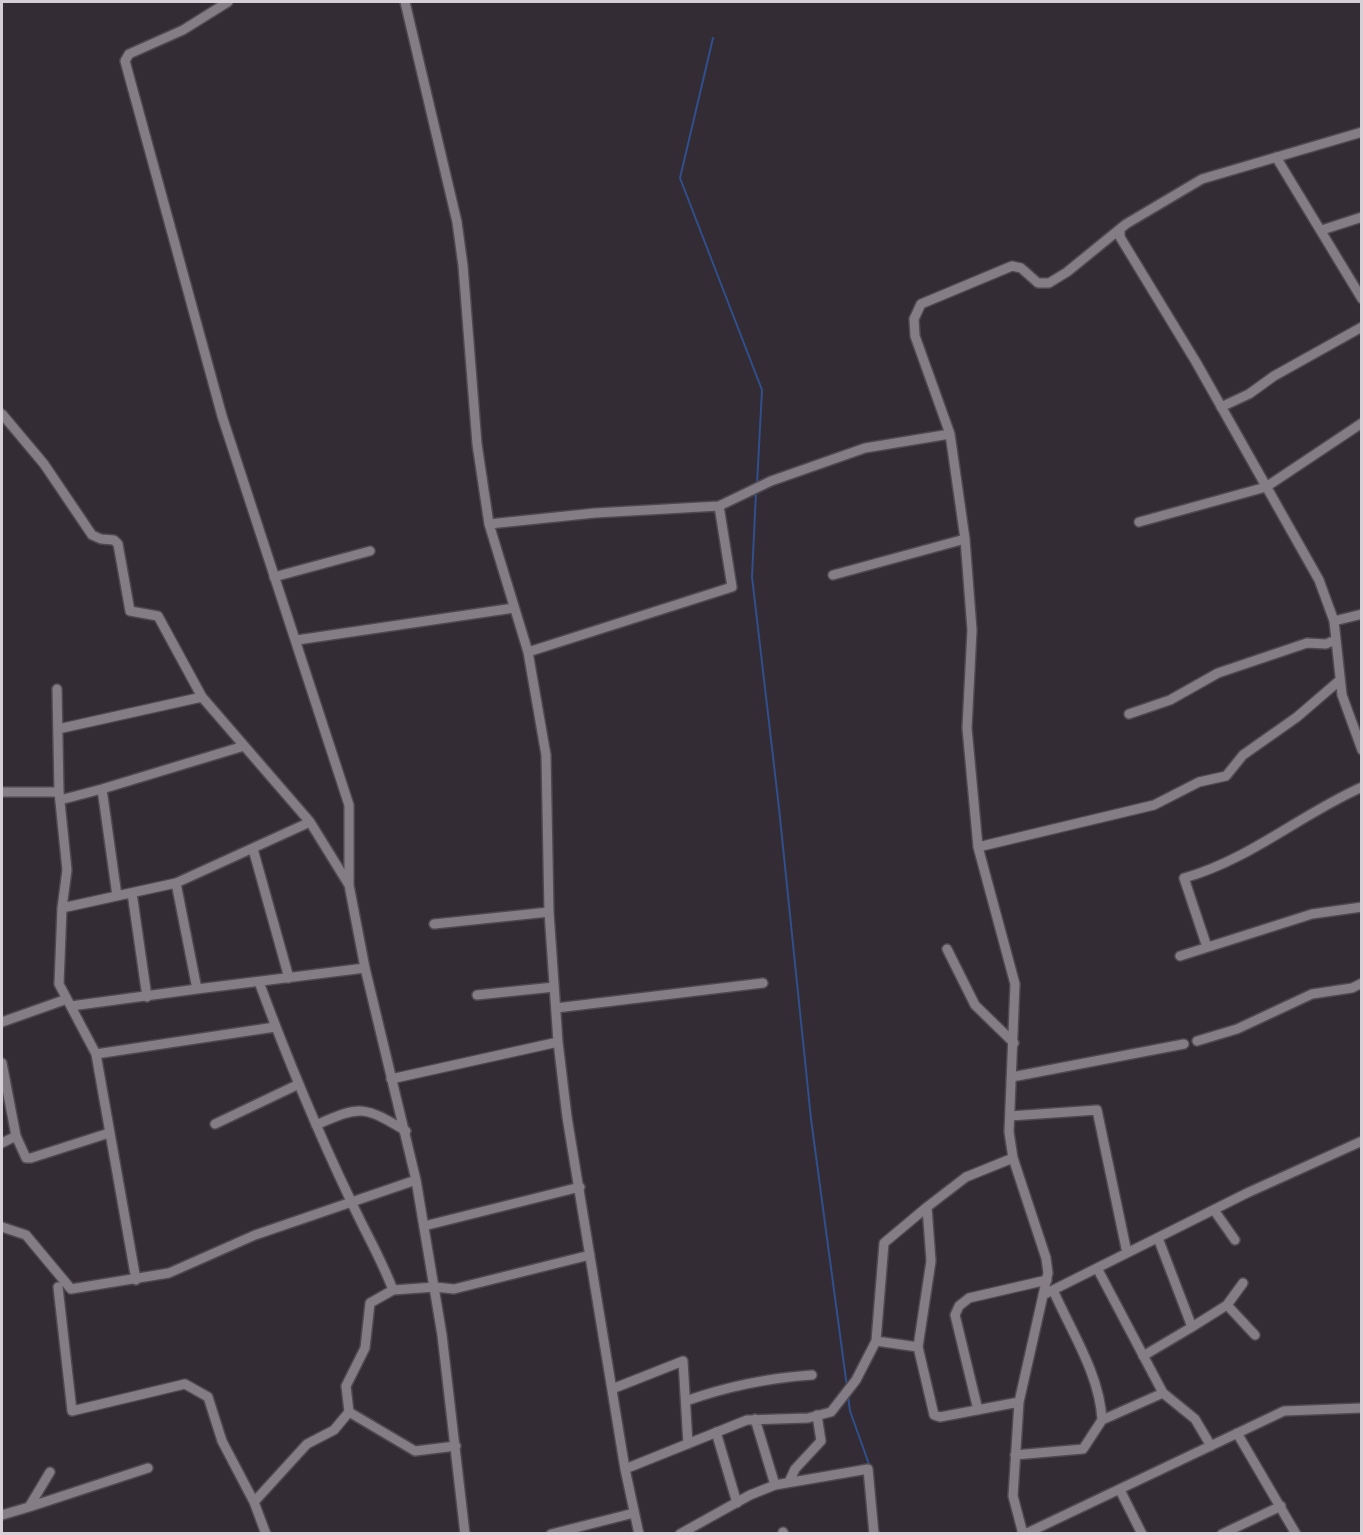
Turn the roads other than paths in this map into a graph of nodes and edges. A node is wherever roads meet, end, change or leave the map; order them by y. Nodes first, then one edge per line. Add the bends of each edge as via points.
1 (228, 2) edge
2 (405, 2) edge
3 (1362, 132) edge
4 (1276, 157) junction
5 (1362, 217) edge
6 (1120, 230) junction
7 (1322, 230) junction
8 (1362, 299) edge
9 (1362, 327) edge
10 (1221, 407) junction
11 (2, 414) edge
12 (1362, 423) edge
13 (950, 434) junction
14 (1266, 487) junction
15 (719, 506) junction
16 (1139, 522) dead end
17 (489, 524) junction
18 (965, 539) junction
19 (370, 551) dead end
20 (833, 575) dead end
21 (274, 577) junction
22 (514, 608) junction
23 (1362, 614) edge
24 (1334, 621) junction
25 (297, 640) junction
26 (1335, 640) junction
27 (528, 652) junction
28 (1340, 680) junction
29 (57, 689) dead end
30 (202, 697) junction
31 (1130, 714) dead end
32 (58, 729) junction
33 (244, 746) junction
34 (1362, 750) edge
35 (1362, 787) edge
36 (102, 789) junction
37 (2, 792) edge
38 (60, 796) junction
39 (310, 822) junction
40 (978, 847) junction
41 (253, 849) junction
42 (176, 883) junction
43 (350, 885) junction
44 (132, 893) junction
45 (117, 896) junction
46 (1362, 907) edge
47 (62, 908) junction
48 (549, 912) junction
49 (434, 924) dead end
50 (1206, 947) junction
51 (948, 949) dead end
52 (1180, 956) dead end
53 (365, 968) junction
54 (289, 978) junction
55 (259, 982) junction
56 (763, 983) dead end
57 (1362, 983) edge
58 (554, 987) junction
59 (197, 989) junction
60 (477, 995) dead end
61 (147, 997) junction
62 (69, 1002) junction
63 (556, 1008) junction
64 (2, 1022) edge
65 (275, 1027) junction
66 (1197, 1041) dead end
67 (558, 1042) junction
68 (1014, 1043) junction
69 (1184, 1044) dead end
70 (96, 1054) junction
71 (2, 1067) edge
72 (1012, 1077) junction
73 (391, 1079) junction
74 (299, 1084) junction
75 (1010, 1116) junction
76 (215, 1124) dead end
77 (316, 1125) junction
78 (405, 1131) junction
79 (109, 1133) junction
80 (16, 1136) junction
81 (1362, 1141) edge
82 (2, 1143) edge
83 (1012, 1158) junction
84 (416, 1180) junction
85 (580, 1187) junction
86 (351, 1201) junction
87 (927, 1207) junction
88 (1214, 1210) junction
89 (424, 1226) junction
90 (2, 1227) edge
91 (1158, 1238) junction
92 (1235, 1240) dead end
93 (1127, 1253) junction
94 (590, 1254) junction
95 (1097, 1268) junction
96 (136, 1280) junction
97 (1047, 1280) junction
98 (1243, 1283) dead end
99 (58, 1287) dead end
100 (435, 1287) junction
101 (393, 1290) junction
102 (1053, 1290) junction
103 (1042, 1295) junction
104 (1227, 1305) junction
105 (1192, 1327) junction
106 (1255, 1335) dead end
107 (876, 1341) junction
108 (918, 1347) junction
109 (1143, 1356) junction
110 (812, 1375) dead end
111 (612, 1389) junction
112 (1163, 1393) junction
113 (686, 1401) junction
114 (1019, 1402) junction
115 (1362, 1408) edge
116 (978, 1410) junction
117 (349, 1412) junction
118 (817, 1415) junction
119 (755, 1419) junction
120 (1102, 1420) junction
121 (716, 1432) junction
122 (1237, 1433) junction
123 (688, 1444) junction
124 (456, 1446) junction
125 (1211, 1446) junction
126 (1015, 1455) junction
127 (148, 1468) dead end
128 (625, 1468) junction
129 (50, 1472) dead end
130 (789, 1482) junction
131 (775, 1485) junction
132 (1120, 1490) junction
133 (254, 1502) junction
134 (737, 1503) junction
135 (1281, 1506) junction
136 (29, 1507) junction
137 (634, 1513) junction
138 (2, 1515) edge
139 (266, 1533) edge
140 (465, 1533) edge
141 (551, 1533) edge
142 (639, 1533) edge
143 (680, 1533) edge
144 (874, 1533) edge
145 (1024, 1533) edge
146 (1142, 1533) edge
147 (1222, 1533) edge
148 (1296, 1533) edge

1 - 21 street via 183,30 129,54 124,61 222,416
2 - 17 street via 457,222 477,444
3 - 4 street
4 - 6 street via 1202,179
4 - 7 street
5 - 7 street
6 - 10 street via 1120,237
6 - 13 street via 1049,283 1038,283 1021,268 1012,266 921,304 914,319 915,336
7 - 8 street
9 - 10 street
10 - 14 street
11 - 30 street via 44,464 92,536 118,544 130,611 158,616
12 - 14 street
13 - 15 street via 865,448 771,481
13 - 18 street
14 - 16 street
14 - 24 street via 1319,580
15 - 17 street
15 - 27 street via 732,587
17 - 22 street
18 - 20 street
18 - 40 street via 972,630 967,728
19 - 21 street
21 - 25 street
22 - 25 street
22 - 27 street
23 - 24 street
24 - 26 street
25 - 43 street via 349,805
26 - 28 street
26 - 31 street via 1307,644 1218,673 1170,700
27 - 48 street via 546,755
28 - 34 street
28 - 40 street via 1298,717 1244,755 1226,776 1199,782 1154,805
29 - 32 street
30 - 32 street
30 - 33 street
32 - 38 street
33 - 36 street
33 - 39 street
35 - 50 street via 1338,797 1258,846 1208,871 1184,878
36 - 38 street
36 - 45 street
37 - 38 street
38 - 47 street via 67,870
39 - 41 street
39 - 43 street
40 - 68 street via 1015,984
41 - 42 street
41 - 54 street
42 - 44 street
42 - 59 street
43 - 53 street
44 - 45 street
44 - 61 street
45 - 47 street
46 - 50 street via 1312,914
47 - 62 street via 59,984
48 - 49 street
48 - 58 street
50 - 52 street
51 - 68 street via 975,1005
53 - 54 street
53 - 73 street
54 - 55 street
55 - 59 street
55 - 65 street
56 - 63 street
57 - 66 street via 1312,994 1237,1029
58 - 60 street
58 - 63 street
59 - 61 street
61 - 62 street
62 - 64 street
62 - 70 street
63 - 67 street
65 - 70 street
65 - 74 street
67 - 73 street
67 - 85 street
68 - 72 street
69 - 72 street
70 - 79 street
71 - 80 street
72 - 75 street
73 - 78 street
74 - 76 street
74 - 77 street
75 - 83 street
75 - 93 street via 1097,1110
77 - 78 street via 344,1112 370,1110
77 - 86 street
78 - 84 street
79 - 80 street via 31,1158 26,1158
79 - 96 street
80 - 82 street
81 - 88 street
83 - 87 street via 966,1177
83 - 97 street via 1046,1258
84 - 86 street
84 - 89 street
85 - 89 street
85 - 94 street
86 - 96 street via 255,1235 169,1273
86 - 101 street via 381,1257
87 - 107 street via 884,1243
87 - 108 street via 931,1261
88 - 91 street
88 - 92 street
89 - 100 street
90 - 96 street via 26,1235 71,1289
91 - 93 street
91 - 105 street
93 - 95 street
94 - 100 street via 454,1289
94 - 111 street
95 - 102 street
95 - 109 street
97 - 103 street
97 - 116 street via 969,1298 955,1315
98 - 104 street
99 - 133 street via 72,1411 185,1384 208,1397 222,1441
100 - 101 street
100 - 124 street
101 - 117 street via 370,1303 365,1347 346,1386
102 - 103 street
102 - 120 street via 1091,1373
103 - 114 street
104 - 105 street
104 - 106 street
105 - 109 street
107 - 108 street
107 - 118 street via 842,1400 831,1412
108 - 116 street via 934,1414 940,1417
109 - 112 street
110 - 113 street via 758,1380
111 - 113 street via 683,1361
111 - 128 street
112 - 120 street
112 - 125 street via 1195,1419
113 - 123 street
114 - 116 street
114 - 126 street
115 - 122 street via 1284,1412
117 - 124 street via 415,1451
117 - 133 street via 334,1430 307,1444
118 - 119 street
118 - 130 street via 821,1441 795,1469
119 - 121 street
119 - 131 street
120 - 126 street via 1083,1449
121 - 123 street
121 - 134 street
122 - 125 street
122 - 135 street
123 - 128 street
124 - 140 street
125 - 132 street
126 - 145 street via 1013,1496
127 - 136 street
128 - 137 street
129 - 136 street
130 - 131 street
130 - 144 street via 868,1469
131 - 134 street
132 - 145 street
132 - 146 street
133 - 139 street
134 - 143 street
135 - 147 street
135 - 148 street
136 - 138 street
137 - 141 street
137 - 142 street

